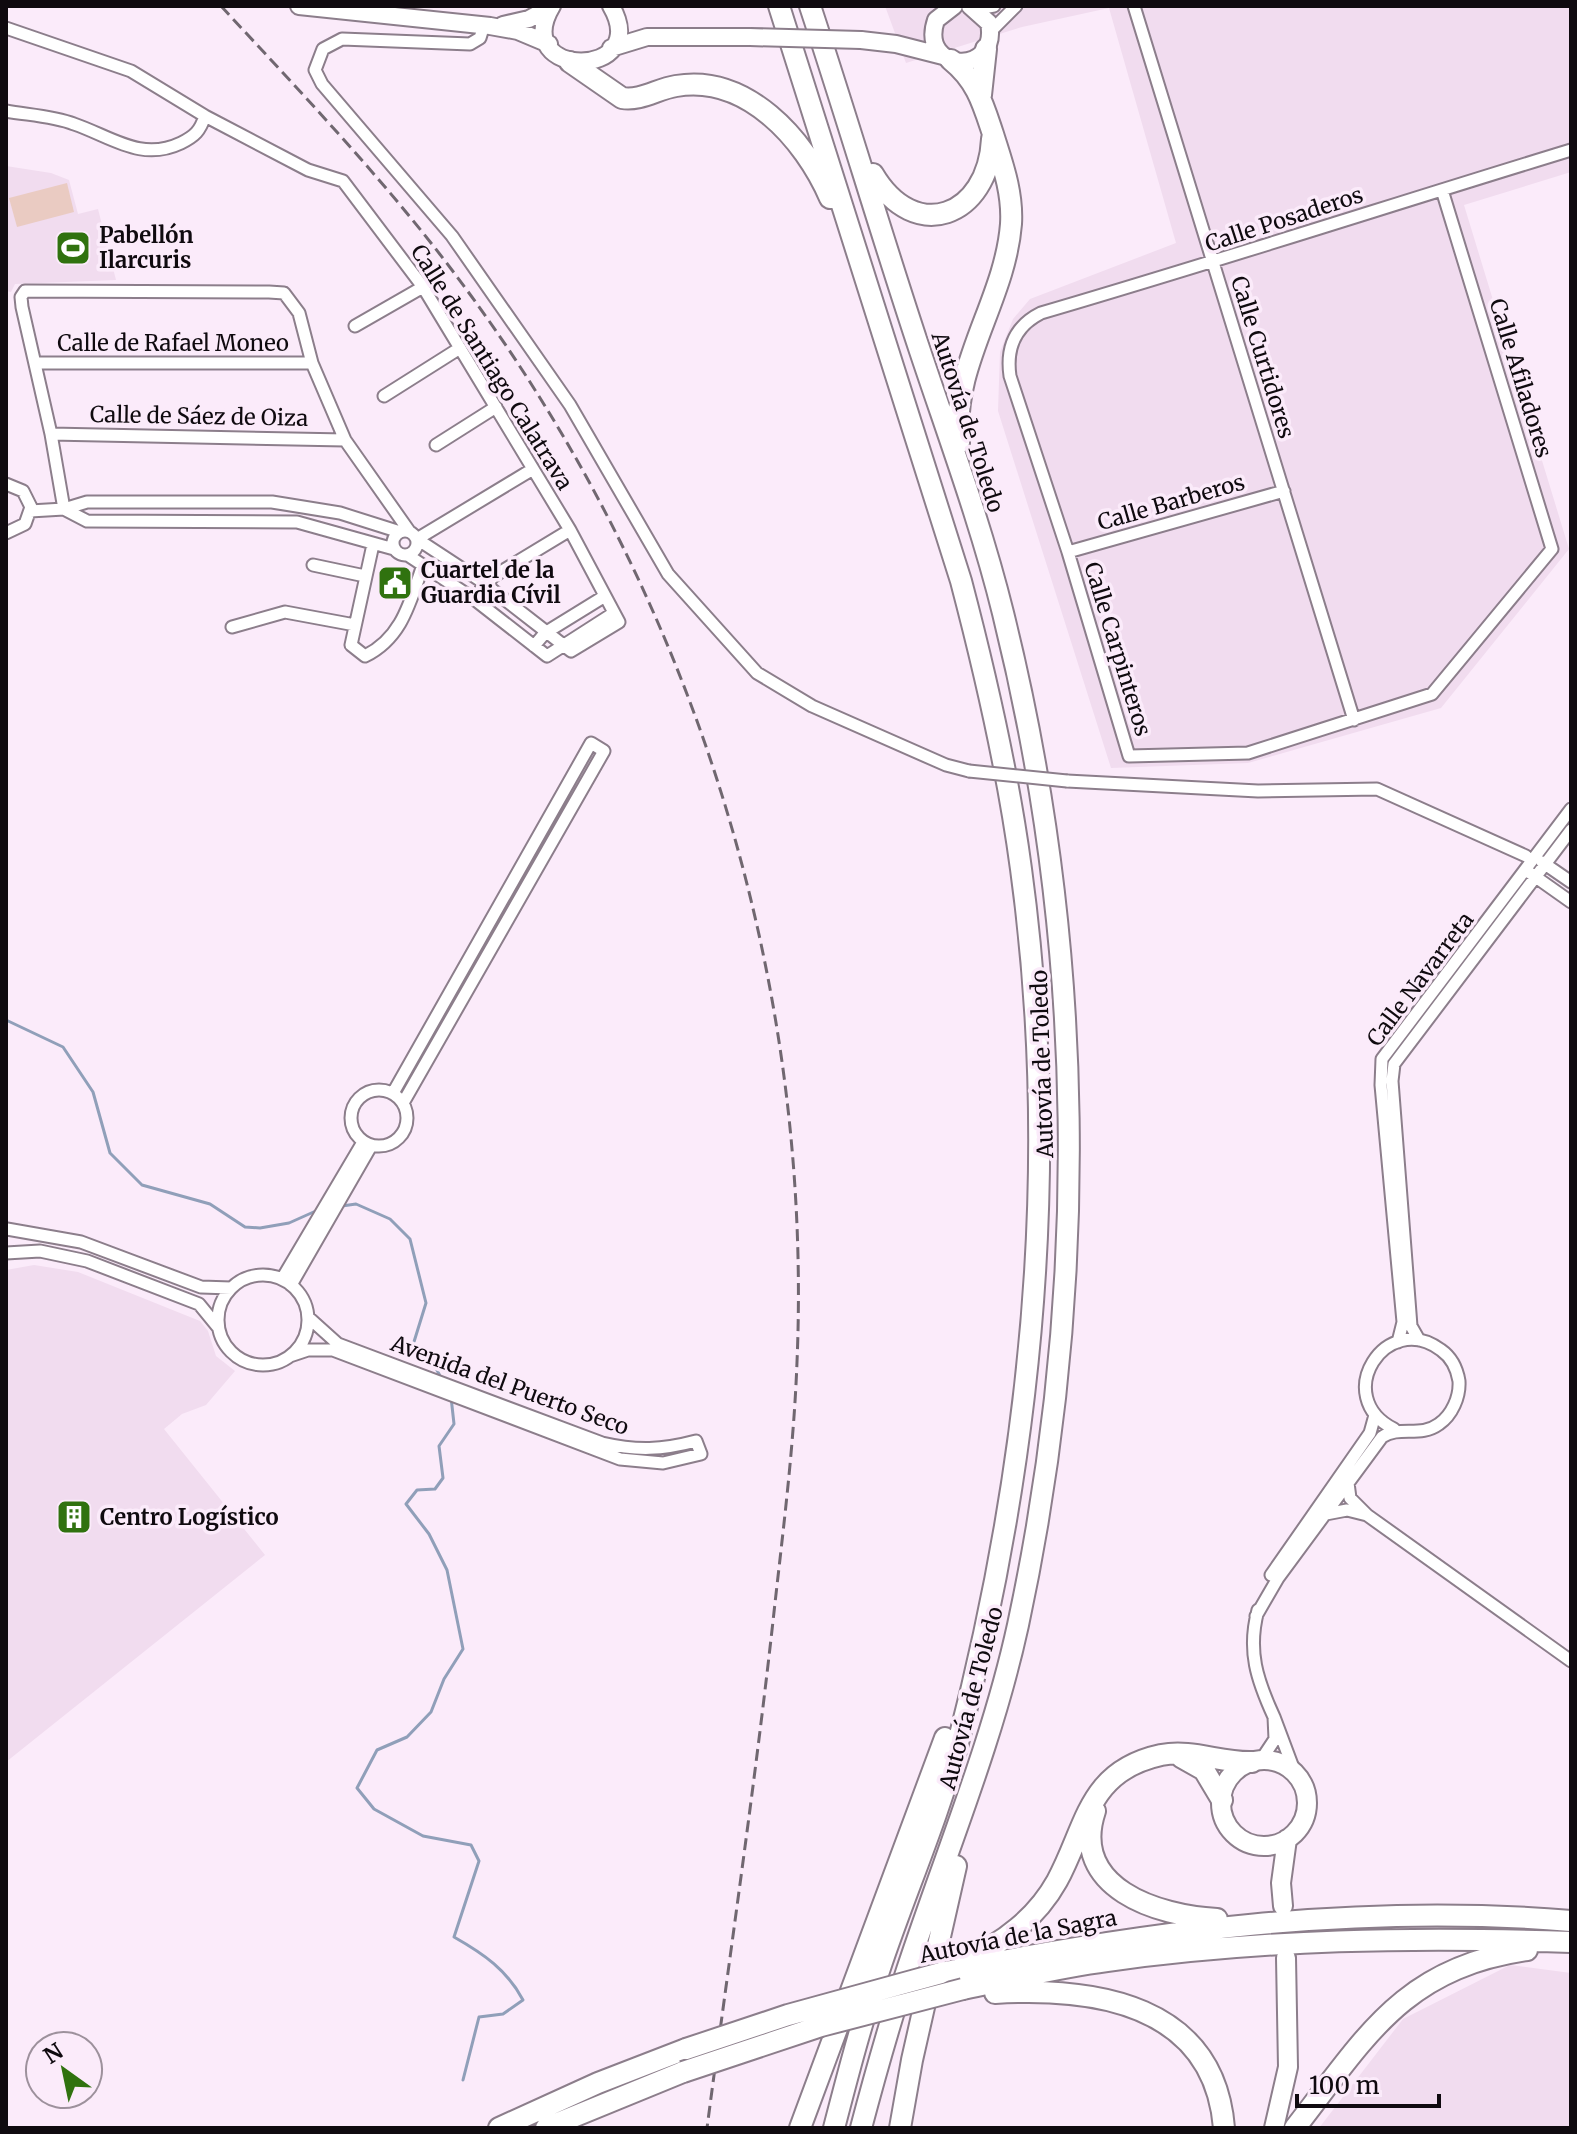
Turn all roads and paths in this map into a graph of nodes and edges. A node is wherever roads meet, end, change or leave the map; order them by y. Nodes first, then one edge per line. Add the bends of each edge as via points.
1 (299, 6) edge
2 (779, 6) edge
3 (810, 6) edge
4 (954, 6) edge
5 (994, 6) edge
6 (1016, 6) edge
7 (1134, 6) edge
8 (551, 7) edge
9 (974, 8) edge
10 (614, 12) edge
11 (936, 20) junction
12 (487, 25) junction
13 (6, 28) edge
14 (663, 36) junction
15 (988, 41) junction
16 (549, 44) junction
17 (896, 44) junction
18 (611, 48) junction
19 (947, 58) junction
20 (570, 62) junction
21 (981, 95) junction
22 (6, 111) edge
23 (205, 116) junction
24 (992, 131) junction
25 (858, 150) junction
26 (1571, 150) edge
27 (1442, 190) junction
28 (855, 243) junction
29 (1213, 263) junction
30 (423, 287) junction
31 (355, 326) dead end
32 (1015, 335) joint
33 (460, 348) junction
34 (35, 363) junction
35 (312, 363) junction
36 (384, 396) dead end
37 (496, 407) junction
38 (51, 434) junction
39 (345, 440) junction
40 (436, 445) dead end
41 (957, 459) junction
42 (533, 469) junction
43 (6, 484) edge
44 (1284, 491) junction
45 (64, 509) junction
46 (30, 511) junction
47 (570, 530) junction
48 (6, 533) edge
49 (409, 534) junction
50 (372, 549) dead end
51 (394, 549) junction
52 (1068, 552) junction
53 (409, 556) junction
54 (313, 565) dead end
55 (423, 565) junction
56 (365, 576) junction
57 (485, 584) junction
58 (605, 596) junction
59 (474, 599) junction
60 (355, 625) junction
61 (232, 627) dead end
62 (545, 633) junction
63 (534, 646) junction
64 (567, 648) junction
65 (1354, 720) junction
66 (1571, 809) edge
67 (1571, 830) edge
68 (1535, 859) junction
69 (1531, 874) junction
70 (1571, 882) edge
71 (1571, 902) edge
72 (393, 1093) junction
73 (403, 1103) junction
74 (367, 1144) junction
75 (7, 1228) edge
76 (6, 1250) edge
77 (287, 1282) junction
78 (231, 1288) junction
79 (308, 1317) junction
80 (218, 1326) junction
81 (1419, 1340) junction
82 (1398, 1342) junction
83 (290, 1356) junction
84 (1375, 1415) junction
85 (1394, 1429) junction
86 (1348, 1483) junction
87 (1326, 1514) junction
88 (1367, 1515) junction
89 (1256, 1616) junction
90 (983, 1638) junction
91 (1571, 1661) edge
92 (1274, 1717) junction
93 (1169, 1754) junction
94 (1257, 1761) junction
95 (1295, 1773) junction
96 (1105, 1785) junction
97 (971, 1794) junction
98 (1222, 1800) junction
99 (1287, 1839) junction
100 (1257, 1845) junction
101 (1281, 1883) junction
102 (1283, 1906) dead end
103 (1571, 1921) edge
104 (1248, 1926) junction
105 (1571, 1942) edge
106 (1571, 1950) edge
107 (1286, 1958) dead end
108 (965, 1964) junction
109 (963, 1989) junction
110 (802, 2124) edge
111 (499, 2128) edge
112 (546, 2128) edge
113 (834, 2128) edge
114 (861, 2128) edge
115 (900, 2128) edge
116 (1224, 2128) edge
117 (1274, 2128) edge
118 (1295, 2128) edge

1 - 12 street
2 - 28 highway, Autovía de Toledo
3 - 25 highway, Autovía de Toledo
4 - 11 street
5 - 9 street
6 - 15 street
7 - 29 street, Calle Curtidores
8 - 12 street via 518,23
8 - 16 street via 545,25
9 - 15 street via 989,23
10 - 14 street via 636,31
10 - 18 street via 617,37
11 - 17 street via 917,38
11 - 19 street via 933,39
12 - 16 street
12 - 68 street, bridge via 470,44 342,39 323,49 315,70 452,236 552,379 668,574 757,673 812,706 969,771 1258,791 1377,789
13 - 23 street, Calle de Santiago Calatrava via 131,71
14 - 17 street, bridge
14 - 18 street
15 - 19 street via 971,61
15 - 21 highway
16 - 20 street
17 - 19 street
18 - 20 street via 590,63
19 - 21 highway
20 - 28 highway via 622,98 706,84 751,101 807,158
21 - 24 highway
22 - 23 street via 73,123 122,146 152,152 192,137
23 - 30 street, Calle de Santiago Calatrava via 308,170 343,181
24 - 25 highway via 984,180 970,199 940,215 914,213 889,198
24 - 41 highway via 1007,180 1011,221 1004,263 964,371
25 - 41 highway, Autovía de Toledo
26 - 27 street, Calle Posaderos
27 - 29 street, Calle Posaderos
27 - 65 street, Calle Afiladores via 1552,549 1432,694
28 - 90 highway, Autovía de Toledo via 985,673 1017,841 1033,983 1039,1137 1033,1321 1012,1490
29 - 32 street, Calle Posaderos via 1041,313
29 - 44 street, Calle Curtidores
30 - 31 street
30 - 33 street, Calle de Santiago Calatrava
32 - 52 street, Calle Carpinteros via 1007,357 1010,376
33 - 36 street
33 - 37 street, Calle de Santiago Calatrava
34 - 35 street, Calle de Rafael Moneo
34 - 35 street via 22,307 25,291 284,293 299,313
34 - 38 street
35 - 39 street
37 - 40 street
37 - 42 street, Calle de Santiago Calatrava
38 - 39 street, Calle de Sáez de Oiza
38 - 45 street
39 - 49 street
41 - 97 highway, Autovía de Toledo via 1002,610 1049,844 1064,969 1071,1139 1059,1380 1041,1503 1016,1632
42 - 47 street, Calle de Santiago Calatrava
42 - 49 street
43 - 46 street via 23,491
44 - 52 street, Calle Barberos
44 - 65 street, Calle Curtidores
45 - 46 street
45 - 49 street via 87,502 272,502 340,513
45 - 51 street via 87,521 297,522
46 - 48 street via 25,524
47 - 57 street
47 - 58 street, Calle de Santiago Calatrava
49 - 51 street via 393,540
49 - 53 street via 416,550
49 - 57 street
50 - 56 street
51 - 53 street
52 - 65 street, Calle Carpinteros via 1129,756 1248,753
53 - 55 street
54 - 56 street
55 - 59 street
55 - 60 street via 391,640 365,656 351,645
56 - 60 street
57 - 59 street
57 - 62 street
58 - 62 street
58 - 64 street, Calle de Santiago Calatrava via 614,613
59 - 63 street
60 - 61 street via 285,612
62 - 63 street
62 - 64 street
63 - 64 street via 547,656
66 - 68 street, Calle Navarreta
67 - 68 street, Calle Navarreta
68 - 69 street, Calle Navarreta
68 - 70 street
69 - 71 street
69 - 81 street, Calle Navarreta via 1394,1064 1411,1326
69 - 82 street, Calle Navarreta via 1382,1059 1403,1322
72 - 73 street
72 - 73 street via 591,743 604,751
72 - 74 street via 374,1090 353,1107 351,1126
73 - 74 street via 403,1133 389,1145
74 - 77 street
75 - 76 street, Avenida del Puerto Seco
75 - 78 street, Avenida del Puerto Seco via 81,1242 201,1287
76 - 80 street, Avenida del Puerto Seco via 47,1251 87,1261 199,1304
77 - 78 street, Avenida del Puerto Seco via 259,1274
77 - 79 street, Avenida del Puerto Seco via 305,1303
78 - 80 street via 218,1311
79 - 83 street via 301,1344
79 - 83 street, Avenida del Puerto Seco via 338,1344 602,1443 661,1451 696,1441 701,1454 663,1463 620,1459 333,1350
80 - 83 street, Avenida del Puerto Seco via 232,1353 246,1362 276,1363
81 - 82 street
81 - 85 street via 1446,1354 1459,1383 1457,1398 1451,1413 1425,1431
82 - 84 street via 1376,1356 1368,1370 1367,1401
84 - 85 street
84 - 89 street via 1370,1433 1275,1568
85 - 86 street via 1375,1445
86 - 87 street
86 - 88 street via 1350,1498
87 - 88 street via 1347,1510
87 - 89 street
88 - 91 street
89 - 92 street via 1254,1667
90 - 110 highway
90 - 113 highway, Autovía de Toledo via 957,1747 879,1969
92 - 94 street via 1275,1739
92 - 95 street
93 - 94 highway
93 - 96 highway via 1129,1767
93 - 98 highway via 1204,1770
94 - 95 main road via 1274,1761
94 - 98 main road via 1231,1777
95 - 99 main road via 1307,1795 1307,1808
96 - 104 highway via 1091,1833 1099,1867 1109,1881 1149,1906
96 - 108 highway, Autovía de la Sagra via 1084,1814 1046,1897 1010,1934
97 - 114 highway, Autovía de Toledo via 908,1968
97 - 115 highway
98 - 100 main road via 1235,1834
99 - 100 main road
99 - 101 main road
100 - 101 main road
101 - 102 main road
103 - 104 highway, Autovía de la Sagra via 1412,1917
104 - 108 highway, Autovía de la Sagra
105 - 109 highway, Autovía de la Sagra via 1292,1942 1104,1961
106 - 118 highway via 1502,1954 1452,1969 1419,1987 1373,2028
107 - 117 main road via 1288,2067
108 - 111 highway, Autovía de la Sagra, bridge via 686,2049
109 - 112 highway, Autovía de la Sagra, bridge via 821,2026 683,2072
109 - 116 highway via 1070,1992 1136,2006 1181,2036 1199,2056 1220,2099

